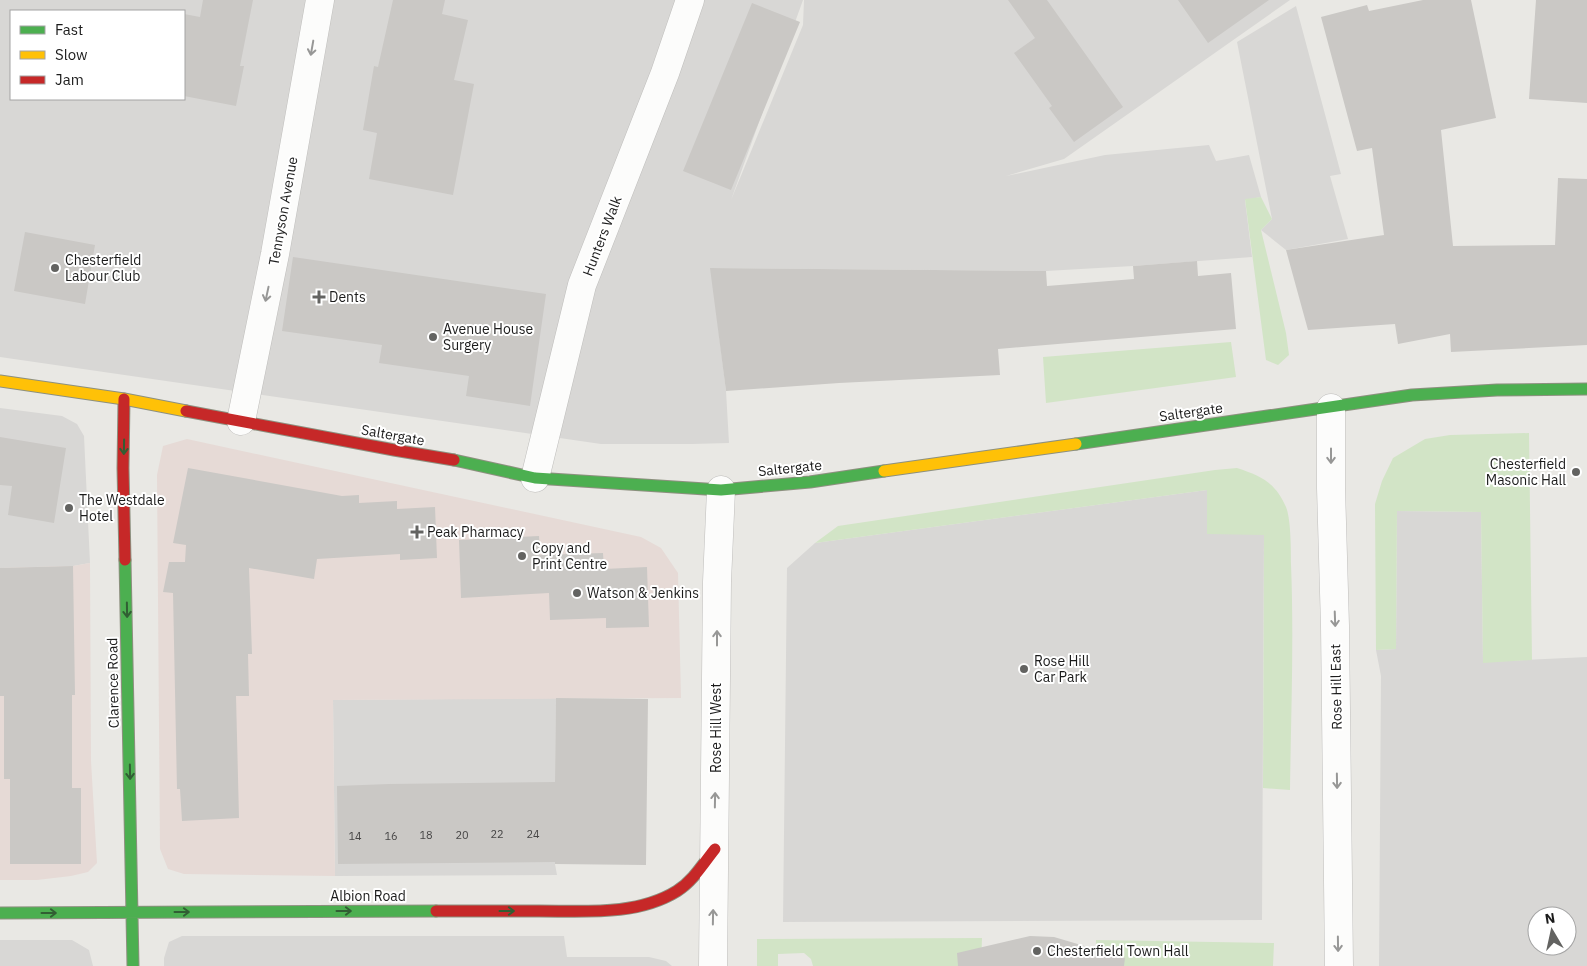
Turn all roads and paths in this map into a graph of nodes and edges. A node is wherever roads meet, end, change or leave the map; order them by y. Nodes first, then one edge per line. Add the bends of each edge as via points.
1 (320, 0) edge
2 (690, 0) edge
3 (0, 381) edge
4 (1587, 390) edge
5 (124, 398) junction
6 (1331, 408) junction
7 (241, 421) junction
8 (535, 478) junction
9 (721, 490) junction
10 (715, 849) junction
11 (133, 912) junction
12 (0, 913) edge
13 (133, 966) edge
14 (712, 966) edge
15 (1339, 966) edge

1 -> 7 street, Tennyson Avenue via 276,254
2 - 8 street, Hunters Walk via 582,285
3 - 5 street, Saltergate
4 - 6 street, Saltergate via 1497,390 1412,395
5 - 7 street, Saltergate
5 -> 11 street, Clarence Road
6 - 9 street, Saltergate via 810,482
6 -> 15 street, Rose Hill East
7 - 8 street, Saltergate via 447,458
8 - 9 street, Saltergate
10 -> 9 street, Rose Hill West
11 -> 10 street, Albion Road via 627,909 656,902 676,892 698,872
14 -> 10 street, Rose Hill West
12 -> 11 street, Albion Road
11 - 13 street, Clarence Road

